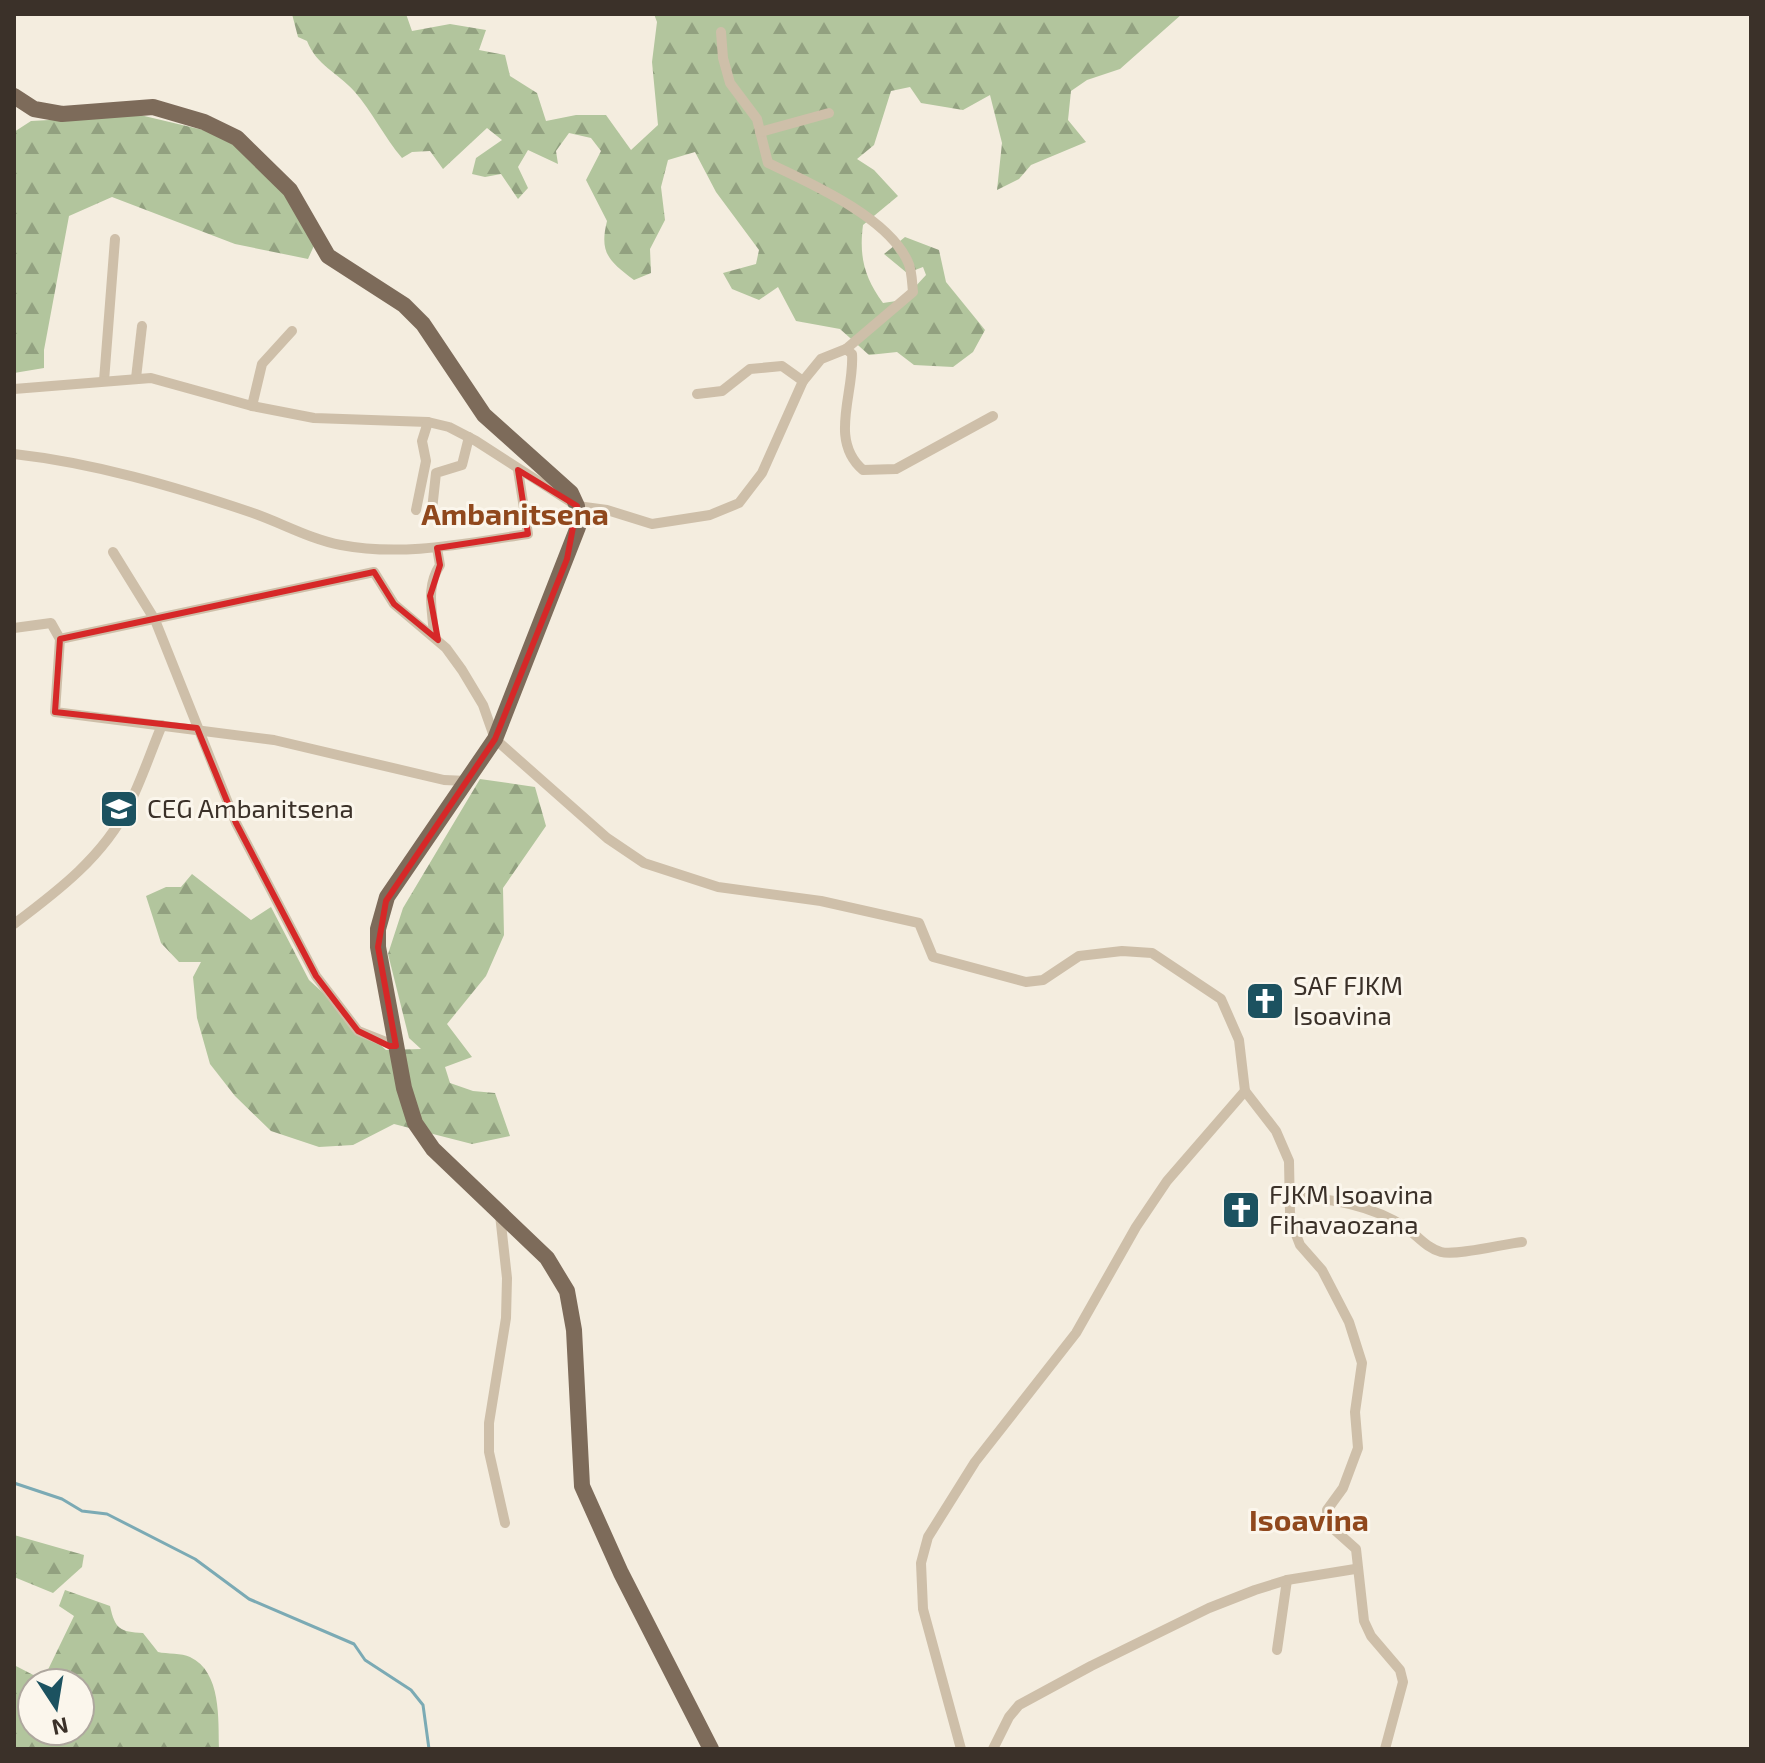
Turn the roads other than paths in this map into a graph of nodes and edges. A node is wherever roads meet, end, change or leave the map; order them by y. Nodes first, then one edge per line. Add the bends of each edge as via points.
1 (721, 32) dead end
2 (14, 96) edge
3 (829, 113) dead end
4 (760, 132) junction
5 (115, 239) dead end
6 (142, 326) dead end
7 (292, 331) dead end
8 (846, 349) junction
9 (136, 378) junction
10 (104, 381) junction
11 (803, 381) junction
12 (14, 389) edge
13 (697, 394) dead end
14 (252, 406) junction
15 (993, 416) dead end
16 (428, 422) junction
17 (469, 437) junction
18 (14, 454) edge
19 (518, 470) junction
20 (577, 506) junction
21 (416, 510) dead end
22 (432, 510) dead end
23 (437, 548) junction
24 (113, 552) dead end
25 (155, 620) junction
26 (14, 628) edge
27 (434, 637) junction
28 (60, 639) junction
29 (162, 725) junction
30 (197, 728) junction
31 (495, 739) junction
32 (469, 781) junction
33 (14, 924) edge
34 (396, 1046) junction
35 (1245, 1091) junction
36 (1291, 1198) junction
37 (500, 1213) junction
38 (1522, 1242) dead end
39 (505, 1523) dead end
40 (1355, 1569) junction
41 (1287, 1580) junction
42 (1277, 1650) dead end
43 (711, 1749) edge
44 (961, 1749) edge
45 (993, 1749) edge
46 (1385, 1749) edge

1 - 4 street via 730,83 746,101
2 - 20 main road via 34,109 62,114 153,107 237,138 290,190 328,256 404,305 423,324 484,415 566,486
3 - 4 street
4 - 8 street via 768,163 886,231 909,263 913,292
5 - 10 street
6 - 9 street
7 - 14 street via 262,364
8 - 11 street via 821,359
8 - 15 street via 853,366 845,419 847,447 863,470 896,469
9 - 10 street
9 - 14 street via 165,380
10 - 12 street
11 - 13 street via 782,366 755,368 722,391
11 - 20 street via 762,473 748,494 727,510 652,524
14 - 16 street via 314,418
16 - 17 street
16 - 21 street
17 - 19 street
17 - 22 street via 462,465 436,473
18 - 23 street via 110,471 341,545
19 - 20 street
19 - 23 street via 528,534
20 - 31 main road via 578,527 567,559
23 - 27 street via 440,565 432,576 430,596
24 - 25 street
25 - 27 street via 374,572 394,604
25 - 28 street
25 - 30 street
26 - 28 street via 51,623
27 - 31 street via 483,705
28 - 29 street via 55,712
29 - 30 street
29 - 33 street via 128,807 92,857
30 - 32 street
30 - 34 street via 241,833 316,976 358,1031
31 - 32 main road
31 - 35 street via 607,838 658,868 718,887 821,901 919,923 933,957 1026,982 1043,980 1079,956 1152,953 1221,999 1239,1040
32 - 34 main road via 383,909 378,947
34 - 37 main road via 409,1107 421,1134
35 - 36 street via 1276,1131 1289,1161
35 - 44 street via 1167,1181 1076,1333 975,1462 928,1537 921,1563 923,1609
36 - 38 street via 1334,1200 1382,1217 1442,1253
36 - 40 street via 1300,1245 1322,1270 1349,1322 1362,1363 1355,1412 1358,1448 1343,1488 1327,1510 1328,1524 1356,1549
37 - 39 street via 506,1318 489,1452
37 - 43 main road via 547,1258 567,1291 582,1486
40 - 41 street
40 - 46 street via 1364,1621 1403,1682
41 - 42 street
41 - 45 street via 1209,1608 1019,1705

